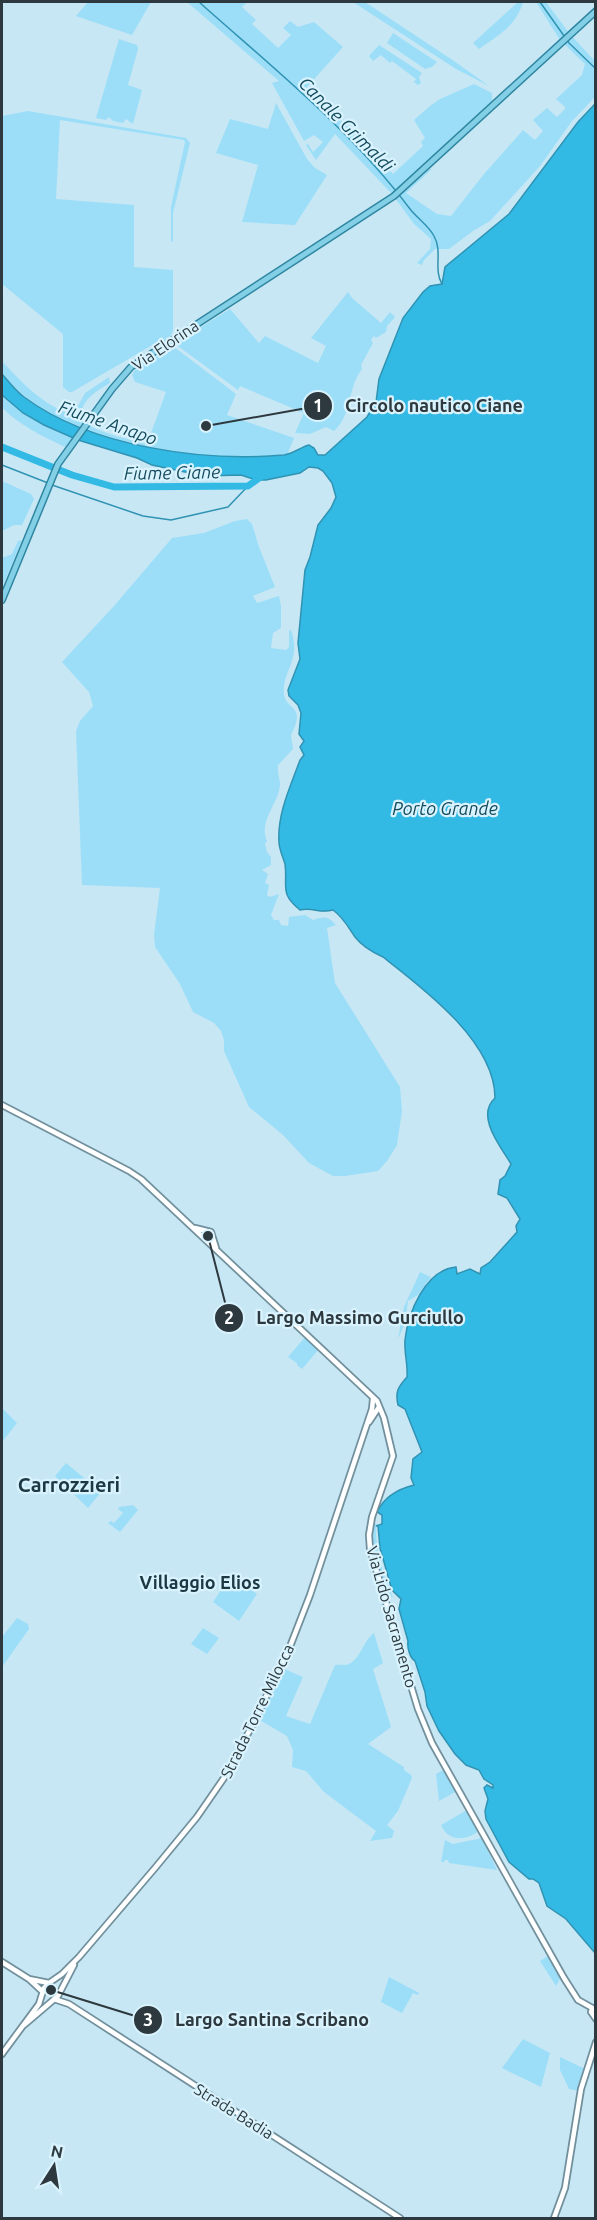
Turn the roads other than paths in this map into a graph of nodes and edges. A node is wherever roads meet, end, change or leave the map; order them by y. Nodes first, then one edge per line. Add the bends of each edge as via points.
1 (596, 11) edge
2 (2, 600) edge
3 (2, 1105) edge
4 (192, 1227) junction
5 (209, 1232) junction
6 (213, 1237) junction
7 (205, 1239) junction
8 (217, 1250) junction
9 (373, 1396) junction
10 (379, 1407) junction
11 (372, 1409) junction
12 (384, 1418) junction
13 (371, 1419) junction
14 (366, 1426) junction
15 (79, 1958) junction
16 (2, 1962) edge
17 (29, 1979) junction
18 (49, 1983) junction
19 (59, 1991) junction
20 (43, 1993) junction
21 (54, 1999) junction
22 (69, 2004) junction
23 (594, 2010) edge
24 (596, 2019) edge
25 (24, 2025) junction
26 (596, 2042) edge
27 (2, 2054) edge
28 (400, 2218) edge
29 (554, 2218) edge

1 - 2 main road, Via Elorina via 394,196 131,367 58,464
3 - 4 street via 129,1171
4 - 5 street
4 - 7 street, Via Lido Sacramento
5 - 6 street
5 - 7 street
6 - 7 street
6 - 8 street
7 - 8 street, Via Lido Sacramento
8 - 9 street, Via Lido Sacramento
9 - 10 street, Via Lido Sacramento
9 - 11 street, Strada Torre Milocca
10 - 11 street
10 - 12 street, Via Lido Sacramento
10 - 13 street
11 - 14 street, Strada Torre Milocca
12 - 13 street
12 - 23 street, Via Lido Sacramento via 393,1460 372,1517 370,1549 418,1709 432,1743 564,1978 578,2000
13 - 14 street
14 - 15 street, Strada Torre Milocca via 291,1644 226,1775 197,1817
15 - 18 street
15 - 19 street
16 - 17 street
17 - 18 street
17 - 20 street
18 - 19 street via 56,1984
18 - 20 street
19 - 21 street
19 - 22 street
20 - 21 street
20 - 25 street
21 - 22 street
21 - 25 street
22 - 28 street, Strada Badia
23 - 24 street via 591,2012
25 - 27 street
26 - 29 street via 581,2089 565,2188

